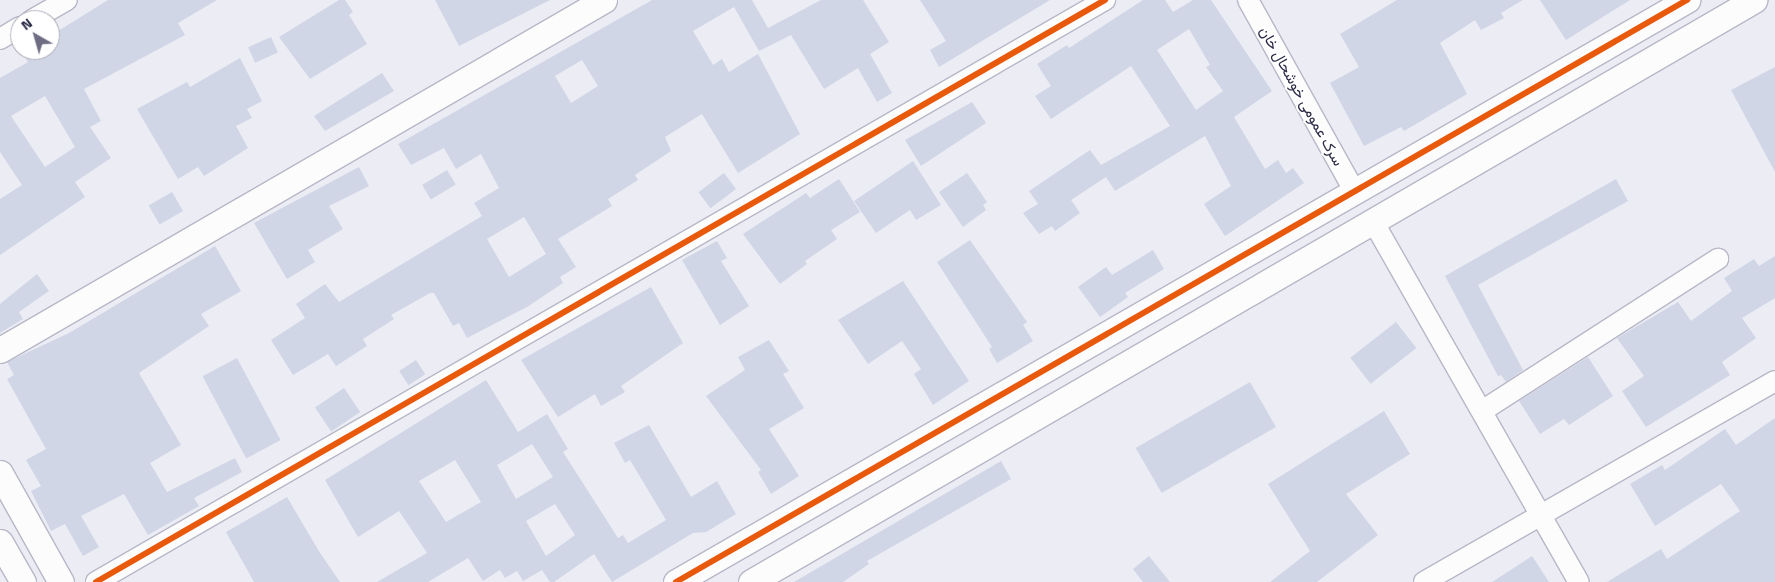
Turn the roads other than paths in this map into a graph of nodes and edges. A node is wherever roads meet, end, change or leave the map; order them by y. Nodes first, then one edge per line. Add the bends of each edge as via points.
1 (67, 0) edge
2 (604, 0) edge
3 (1105, 0) edge
4 (1248, 0) edge
5 (1687, 0) edge
6 (1754, 0) edge
7 (50, 10) edge
8 (1565, 70) junction
9 (1582, 99) junction
10 (1355, 192) junction
11 (1374, 223) junction
12 (1718, 259) dead end
13 (1180, 292) junction
14 (1196, 320) junction
15 (0, 350) edge
16 (1775, 381) edge
17 (1482, 411) junction
18 (0, 473) edge
19 (1542, 516) junction
20 (0, 542) edge
21 (23, 582) edge
22 (62, 582) edge
23 (96, 582) edge
24 (676, 582) edge
25 (751, 582) edge
26 (1424, 582) edge
27 (1579, 582) edge

1 - 7 street
2 - 15 street
3 - 23 street
4 - 10 street, سرک عمومی خوشحال خان
5 - 8 street
6 - 9 street
8 - 9 street
8 - 10 street
9 - 11 street
10 - 13 street
11 - 14 street
11 - 17 street
12 - 17 street
13 - 14 street
13 - 24 street
14 - 25 street
16 - 19 street
17 - 19 street
18 - 22 street
19 - 26 street
19 - 27 street
20 - 21 street

